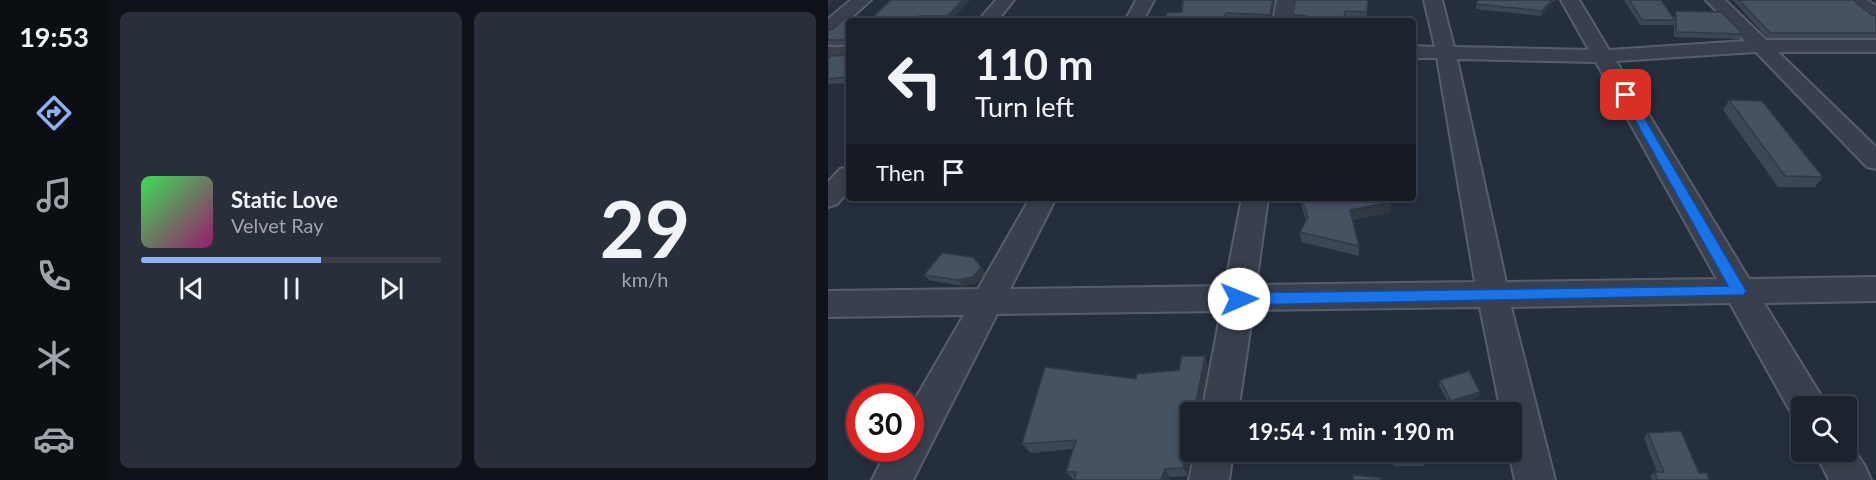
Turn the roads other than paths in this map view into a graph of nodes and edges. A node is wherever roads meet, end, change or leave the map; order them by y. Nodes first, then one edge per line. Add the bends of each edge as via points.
1 (862, 0) edge
2 (1005, 0) edge
3 (1145, 0) edge
4 (1286, 0) edge
5 (1433, 0) edge
6 (1570, 0) edge
7 (1715, 0) edge
8 (1856, 0) edge
9 (1876, 14) edge
10 (990, 18) edge
11 (1136, 18) edge
12 (1283, 18) edge
13 (828, 28) edge
14 (1761, 46) junction
15 (1876, 46) edge
16 (1416, 52) edge
17 (1446, 52) junction
18 (828, 53) edge
19 (846, 53) edge
20 (1603, 56) junction
21 (1876, 161) edge
22 (846, 178) edge
23 (828, 198) edge
24 (1041, 201) edge
25 (1255, 201) edge
26 (1876, 289) edge
27 (1738, 291) junction
28 (1493, 295) junction
29 (1239, 299) junction
30 (989, 302) junction
31 (828, 304) edge
32 (1801, 396) edge
33 (1222, 402) edge
34 (924, 421) edge
35 (902, 462) edge
36 (1212, 462) edge
37 (1840, 462) edge
38 (892, 480) edge
39 (1209, 480) edge
40 (1535, 480) edge
41 (1851, 480) edge

1 - 13 street
2 - 10 street
3 - 11 street
4 - 12 street
5 - 17 street
6 - 20 street
7 - 14 street
8 - 9 street
14 - 15 street
14 - 20 street
14 - 21 street
16 - 17 street
17 - 20 street
17 - 28 street
18 - 19 street
20 - 27 street
22 - 23 street
24 - 30 street
25 - 29 street
26 - 27 street
27 - 28 street
27 - 32 street
28 - 29 street
28 - 40 street
29 - 30 street
29 - 33 street
30 - 31 street
30 - 34 street
35 - 38 street
36 - 39 street
37 - 41 street

